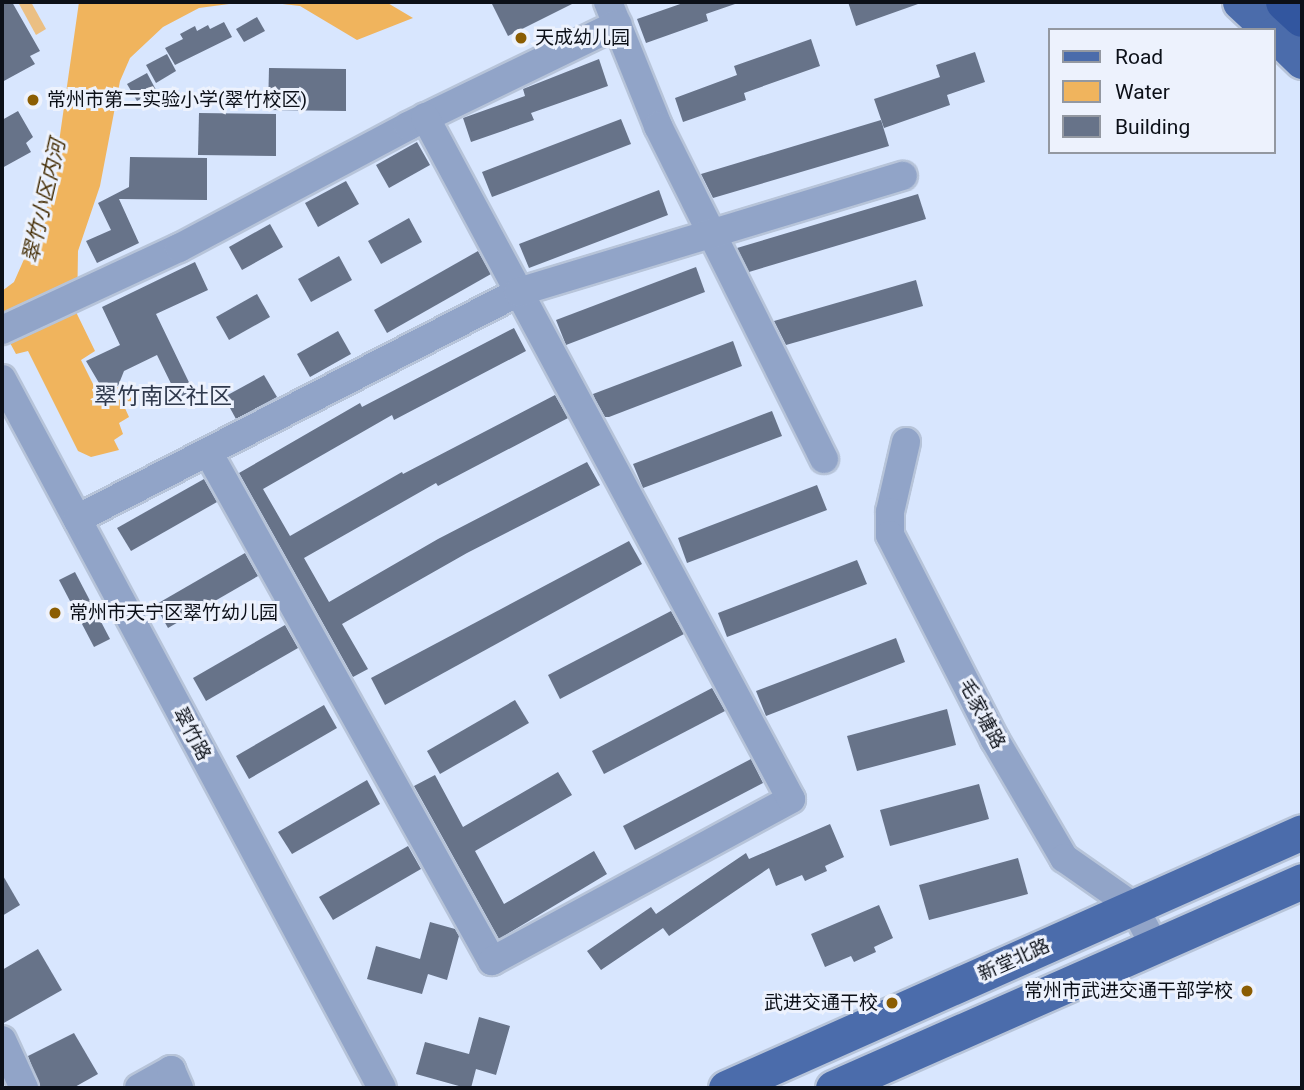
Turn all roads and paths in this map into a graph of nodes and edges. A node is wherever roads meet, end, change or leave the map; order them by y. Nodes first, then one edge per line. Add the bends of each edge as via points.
1 (1240, 2) edge
2 (1285, 2) edge
3 (613, 13) edge
4 (1302, 18) edge
5 (1268, 28) edge
6 (1276, 36) edge
7 (1302, 61) edge
8 (425, 117) junction
9 (903, 176) dead end
10 (711, 233) junction
11 (518, 292) junction
12 (2, 330) edge
13 (2, 379) edge
14 (906, 442) dead end
15 (208, 452) junction
16 (824, 459) dead end
17 (76, 519) junction
18 (1302, 832) edge
19 (1302, 881) edge
20 (1134, 906) junction
21 (1155, 947) junction
22 (2, 1040) edge
23 (852, 1084) edge
24 (24, 1088) edge
25 (139, 1088) edge
26 (179, 1088) edge
27 (382, 1088) edge
28 (726, 1088) edge

1 - 5 main road
2 - 4 highway
3 - 8 street
3 - 10 street via 658,126
6 - 7 main road
8 - 11 street
8 - 12 street via 179,248
9 - 10 street
10 - 11 street
10 - 16 street
11 - 15 street
11 - 15 street via 791,799 492,961
13 - 17 street, 翠竹路
14 - 20 street, 毛家塘路 via 890,512 890,535 995,740 1064,858
15 - 17 street
17 - 27 street, 翠竹路
18 - 20 main road, 新堂北路
19 - 21 main road
20 - 21 street, 毛家塘路
20 - 28 main road, 新堂北路
21 - 23 main road
22 - 24 street
25 - 26 street via 171,1070

